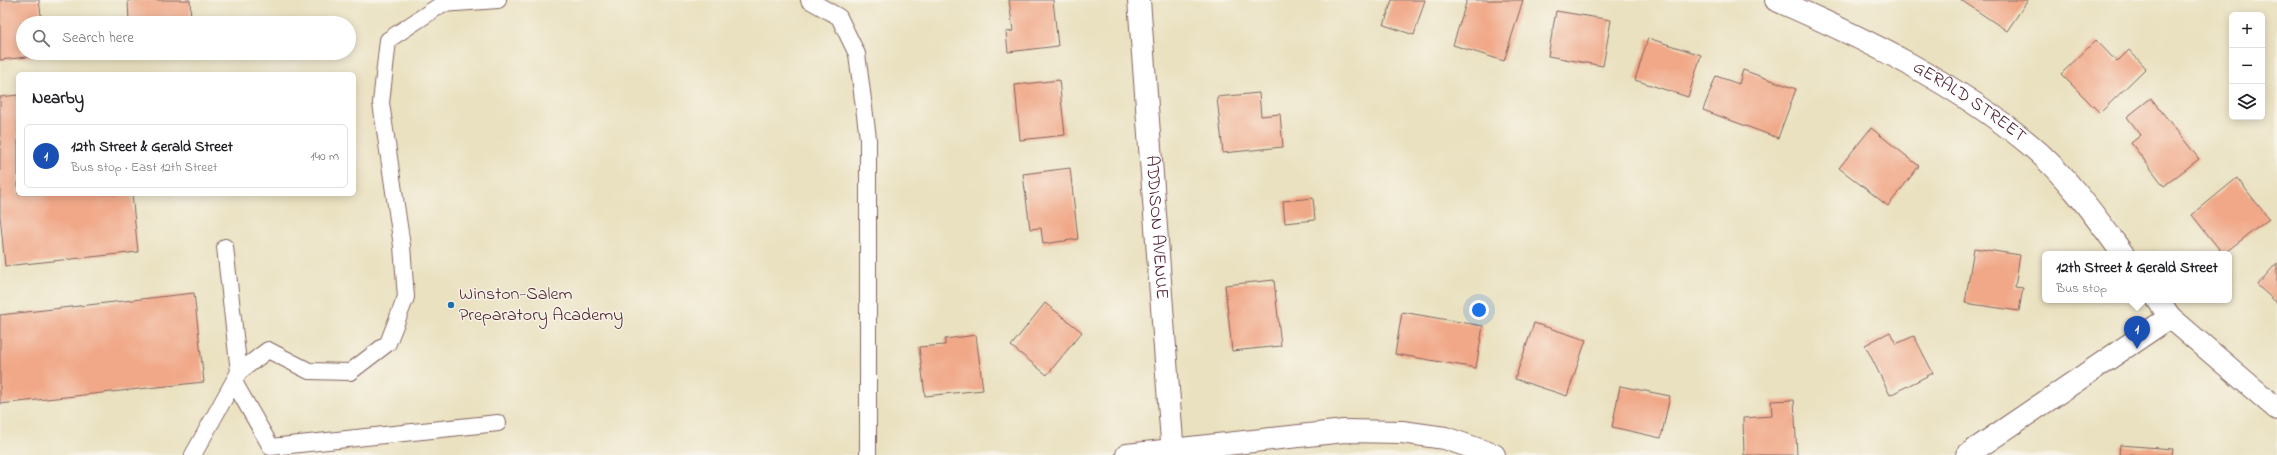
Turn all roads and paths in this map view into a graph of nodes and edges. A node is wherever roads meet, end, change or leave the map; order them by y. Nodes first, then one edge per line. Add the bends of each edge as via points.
1 (498, 0) edge
2 (809, 0) edge
3 (1139, 0) edge
4 (1776, 0) edge
5 (225, 247) dead end
6 (2121, 251) edge
7 (2164, 308) edge
8 (237, 377) junction
9 (2277, 409) edge
10 (498, 423) dead end
11 (1173, 452) edge
12 (193, 455) edge
13 (868, 455) edge
14 (1127, 455) edge
15 (1494, 455) edge
16 (1967, 455) edge

1 - 8 lane via 442,4 388,40 381,103 402,246 406,297 388,343 350,372 309,371 268,350
2 - 13 lane via 839,17 857,54 868,138
3 - 11 street, ADDISON AVENUE
4 - 6 street, GERALD STREET via 1826,21 1918,70 1982,108 2029,144 2061,175
5 - 8 lane
7 - 9 street
7 - 16 street
8 - 10 lane via 271,448
8 - 12 lane
11 - 14 street
11 - 15 street via 1344,431 1402,432 1445,438

